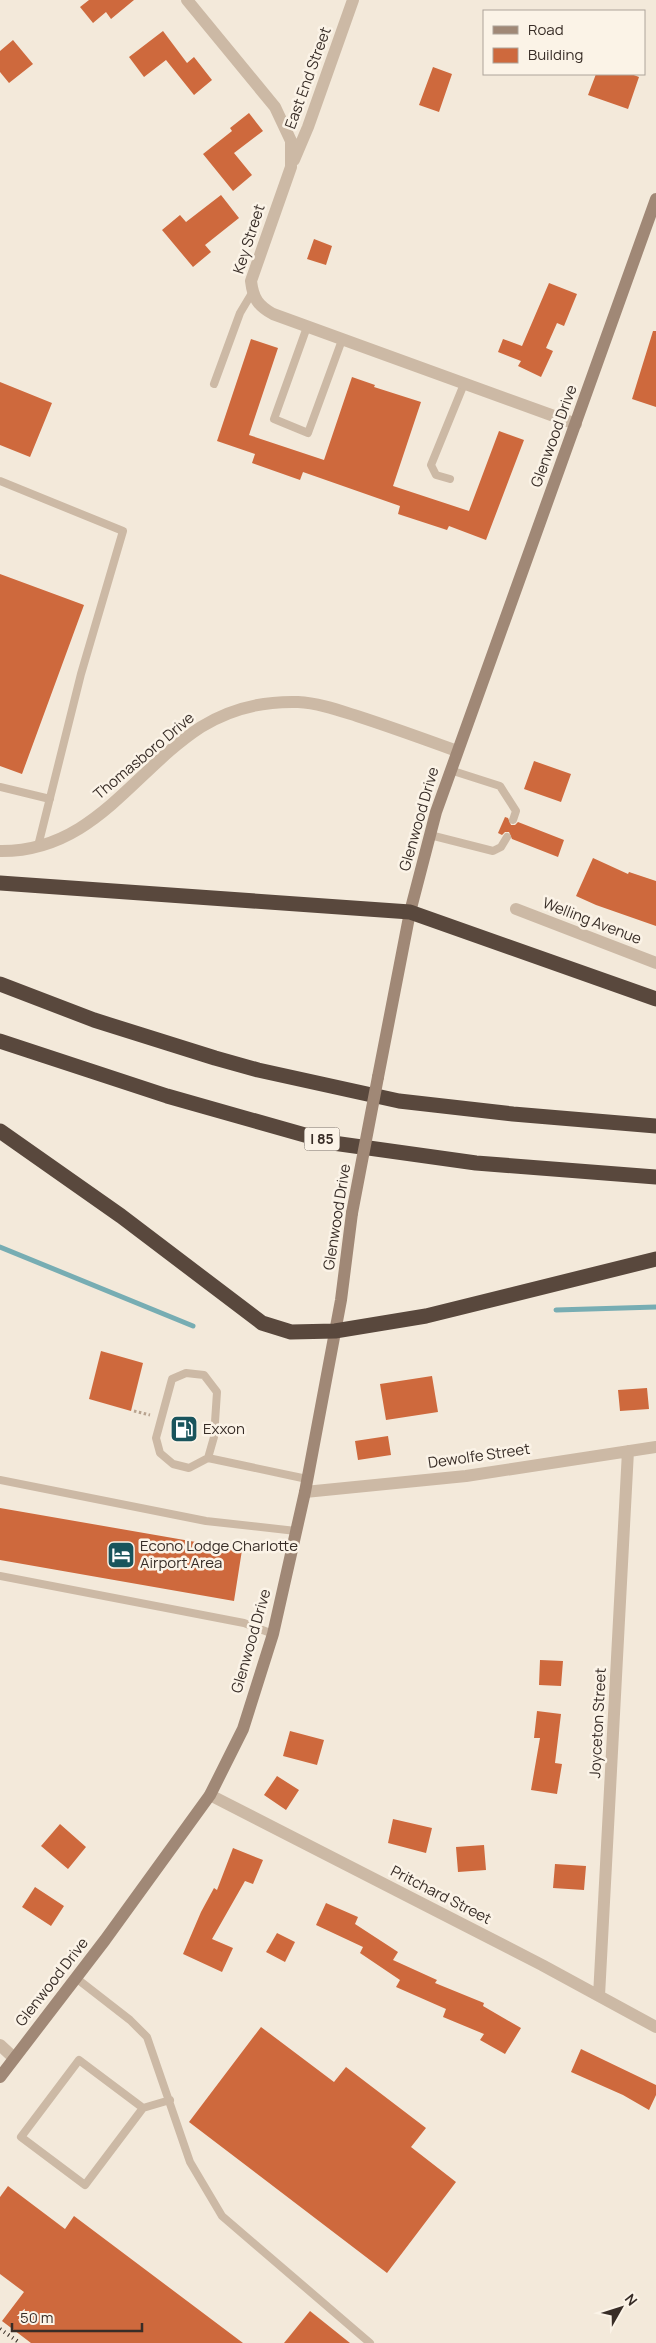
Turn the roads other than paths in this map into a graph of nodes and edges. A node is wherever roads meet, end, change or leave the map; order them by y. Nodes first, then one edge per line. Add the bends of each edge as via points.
1 (187, 0) edge
2 (354, 0) edge
3 (291, 167) junction
4 (656, 199) edge
5 (252, 293) junction
6 (307, 327) junction
7 (342, 340) junction
8 (214, 384) dead end
9 (464, 384) junction
10 (576, 424) junction
11 (450, 479) dead end
12 (0, 481) edge
13 (457, 751) junction
14 (450, 770) junction
15 (0, 787) edge
16 (50, 800) junction
17 (513, 820) dead end
18 (430, 836) junction
19 (507, 837) dead end
20 (38, 846) junction
21 (0, 851) edge
22 (0, 883) edge
23 (516, 909) dead end
24 (410, 912) junction
25 (656, 963) edge
26 (0, 984) edge
27 (656, 998) edge
28 (0, 1041) edge
29 (656, 1126) edge
30 (0, 1131) edge
31 (656, 1177) edge
32 (656, 1259) edge
33 (335, 1330) junction
34 (656, 1447) edge
35 (628, 1451) junction
36 (208, 1458) junction
37 (307, 1479) junction
38 (0, 1480) edge
39 (305, 1492) junction
40 (296, 1532) junction
41 (0, 1576) edge
42 (273, 1634) junction
43 (210, 1795) junction
44 (76, 1978) junction
45 (599, 1996) junction
46 (656, 2027) edge
47 (0, 2045) edge
48 (14, 2058) junction
49 (0, 2077) edge
50 (170, 2100) junction
51 (143, 2108) junction
52 (370, 2343) edge

1 - 3 street, Key Street via 275,107 291,140
2 - 3 street, East End Street
3 - 5 street, Key Street via 251,281
4 - 10 street, Glenwood Drive
5 - 6 street, Key Street via 262,309
5 - 8 lane via 240,312
6 - 7 street, Key Street
6 - 7 lane via 274,419 308,433
7 - 9 street, Key Street
9 - 10 street, Key Street
9 - 11 lane via 430,466 436,474
10 - 13 street, Glenwood Drive
12 - 16 lane via 123,531 81,674
13 - 14 street, Glenwood Drive
13 - 20 street, Thomasboro Drive via 328,707 300,702 253,705 200,728 96,818 50,843
14 - 17 lane via 500,786 516,811
14 - 18 street, Glenwood Drive
15 - 16 lane
16 - 20 lane
18 - 19 lane via 493,851 501,847
18 - 24 street, Glenwood Drive
20 - 21 street, Thomasboro Drive
22 - 24 highway
23 - 25 street, Welling Avenue
24 - 27 highway
24 - 33 street, Glenwood Drive, bridge via 352,1213
26 - 29 highway via 94,1020 215,1058 399,1101
28 - 31 highway, I 85 via 167,1096 333,1143 476,1163
30 - 33 highway via 122,1216 262,1323 291,1332
32 - 33 highway via 450,1311
33 - 37 street, Glenwood Drive
34 - 35 street, Dewolfe Street
35 - 39 street, Dewolfe Street via 466,1476
35 - 45 street, Joyceton Street
36 - 36 lane via 214,1437 217,1392 204,1375 186,1373 172,1380 156,1438 160,1453 173,1464 189,1468
36 - 37 lane
37 - 39 street, Glenwood Drive
38 - 40 lane via 206,1521
39 - 40 street, Glenwood Drive
40 - 42 street, Glenwood Drive
41 - 42 lane via 244,1623
42 - 43 street, Glenwood Drive via 243,1729
43 - 44 street, Glenwood Drive
43 - 45 street, Pritchard Street
44 - 48 street, Glenwood Drive
44 - 50 lane via 147,2037
45 - 46 street, Pritchard Street
47 - 48 street
48 - 49 street, Glenwood Drive
50 - 51 lane
50 - 52 lane via 190,2162 222,2216
51 - 51 lane via 85,2185 21,2137 79,2060

